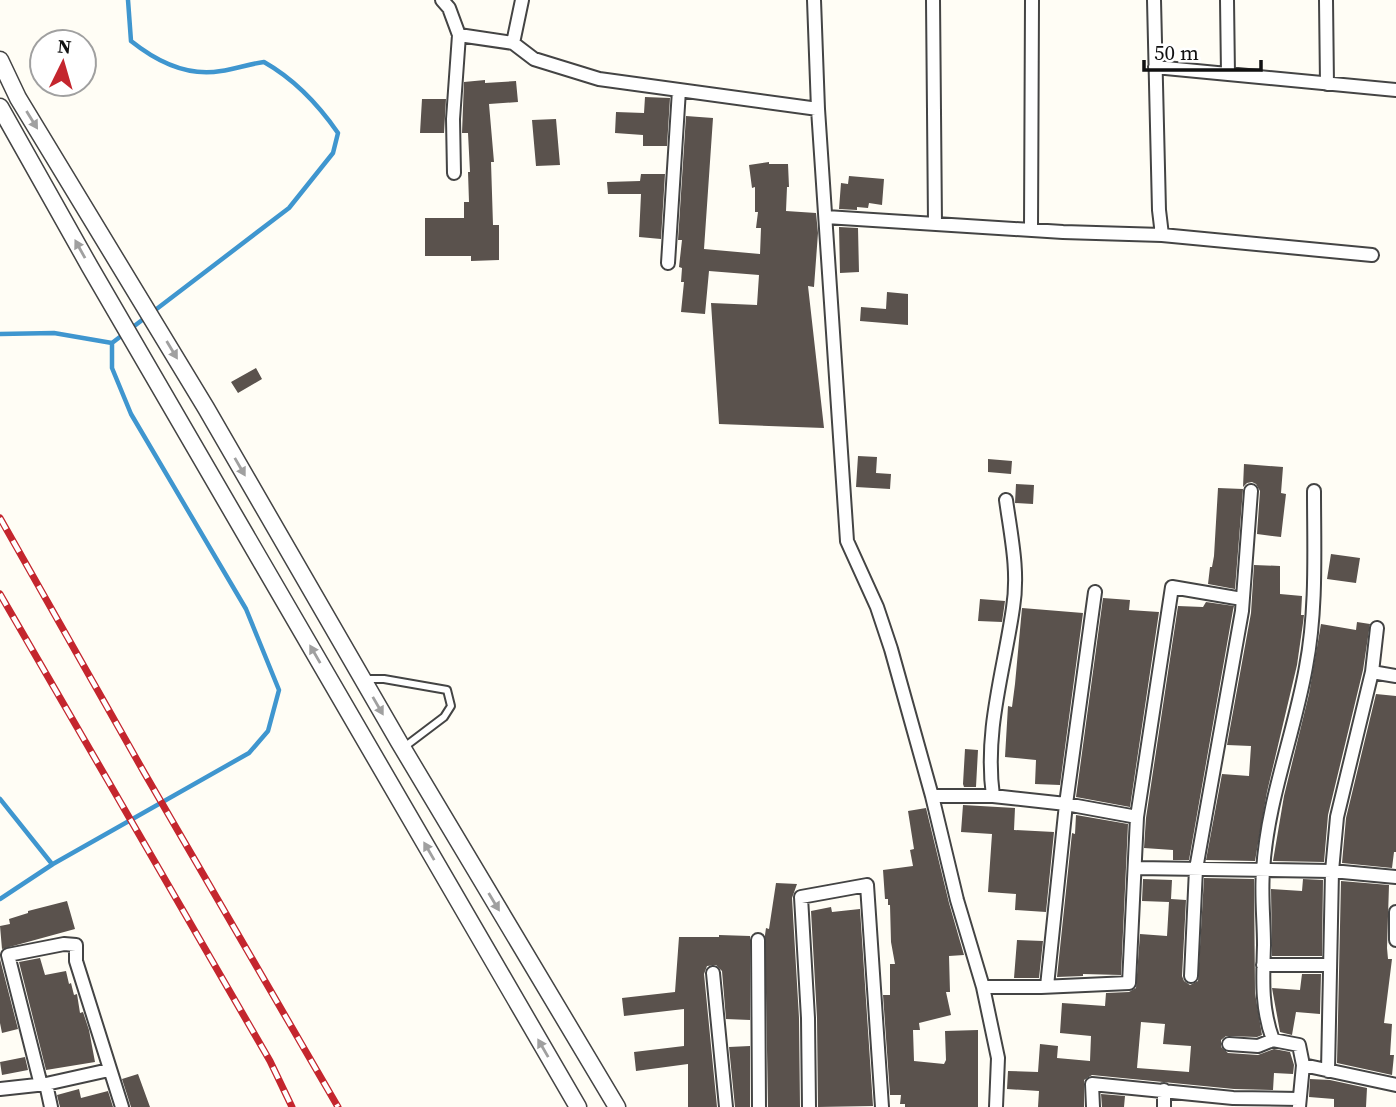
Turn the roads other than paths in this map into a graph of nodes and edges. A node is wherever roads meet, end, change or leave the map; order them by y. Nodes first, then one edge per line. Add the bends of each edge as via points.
1 (522, 0) edge
2 (814, 0) edge
3 (933, 0) edge
4 (1032, 0) edge
5 (1154, 0) edge
6 (1227, 0) edge
7 (1326, 0) edge
8 (447, 3) edge
9 (459, 34) junction
10 (513, 43) junction
11 (0, 60) edge
12 (1155, 66) junction
13 (1228, 74) junction
14 (1327, 84) junction
15 (679, 90) junction
16 (1396, 90) edge
17 (0, 107) edge
18 (818, 109) junction
19 (454, 173) dead end
20 (827, 217) junction
21 (935, 223) junction
22 (1031, 229) junction
23 (1162, 235) junction
24 (1372, 255) dead end
25 (668, 263) dead end
26 (1251, 491) dead end
27 (1314, 491) dead end
28 (1006, 500) dead end
29 (1095, 592) dead end
30 (1242, 598) junction
31 (1377, 628) dead end
32 (1373, 672) junction
33 (1396, 676) edge
34 (363, 679) junction
35 (403, 748) junction
36 (932, 796) junction
37 (993, 796) junction
38 (1066, 804) junction
39 (1137, 817) junction
40 (1136, 868) junction
41 (1196, 870) junction
42 (1263, 870) junction
43 (1332, 871) junction
44 (1396, 877) edge
45 (1396, 912) edge
46 (1396, 926) edge
47 (758, 940) dead end
48 (1396, 940) edge
49 (1263, 965) junction
50 (1330, 965) junction
51 (713, 972) dead end
52 (1191, 976) dead end
53 (1047, 986) junction
54 (983, 987) junction
55 (1273, 1040) junction
56 (1229, 1044) dead end
57 (1303, 1065) junction
58 (109, 1070) junction
59 (1328, 1071) junction
60 (43, 1084) junction
61 (1396, 1085) edge
62 (5, 1088) edge
63 (1164, 1090) junction
64 (1233, 1102) edge
65 (1299, 1103) edge
66 (51, 1107) edge
67 (122, 1107) edge
68 (578, 1107) edge
69 (617, 1107) edge
70 (726, 1107) edge
71 (759, 1107) edge
72 (809, 1107) edge
73 (882, 1107) edge
74 (996, 1107) edge
75 (1093, 1107) edge
76 (1164, 1107) edge

1 - 10 street
2 - 18 street
3 - 21 street
4 - 22 street
5 - 12 street
6 - 13 street
7 - 14 street
8 - 9 street
9 - 10 street
9 - 19 street
10 - 15 street via 534,59 566,70
11 -> 34 street via 18,98 138,293
12 - 13 street
12 - 23 street
13 - 14 street
14 - 16 street
15 - 18 street
15 - 25 street
68 -> 17 street
18 - 20 street
20 - 21 street
20 - 36 street via 847,541 877,607
21 - 22 street
22 - 23 street
23 - 24 street
26 - 30 street
27 - 42 street via 1314,589 1307,665 1271,814
28 - 37 street via 1016,567 995,703 990,765
29 - 38 street
30 - 39 street via 1172,587
30 - 41 street
31 - 32 street
32 - 33 street
32 - 43 street via 1337,817
34 -> 35 street
34 - 35 lane via 447,690 451,706 444,716
35 -> 69 street
36 - 37 street
36 - 54 street
37 - 38 street
38 - 39 street
38 - 53 street
39 - 40 street
40 - 41 street
40 - 53 street via 1129,983
41 - 42 street
41 - 52 street
42 - 43 street
42 - 49 street
43 - 44 street
43 - 50 street
45 - 46 street
46 - 48 street
47 - 71 street
49 - 50 street
49 - 55 street via 1263,999
50 - 59 street
51 - 70 street
53 - 54 street
54 - 74 street via 998,1058
55 - 56 street via 1258,1046
55 - 57 street via 1299,1045
57 - 59 street
57 - 65 street
58 - 60 street
58 - 60 street via 76,961 76,945 30,950 8,955
58 - 67 street
59 - 61 street
60 - 62 street
60 - 66 street
63 - 64 street
63 - 75 street via 1092,1084
63 - 76 street
64 - 65 street
72 - 73 street via 801,897 867,885

